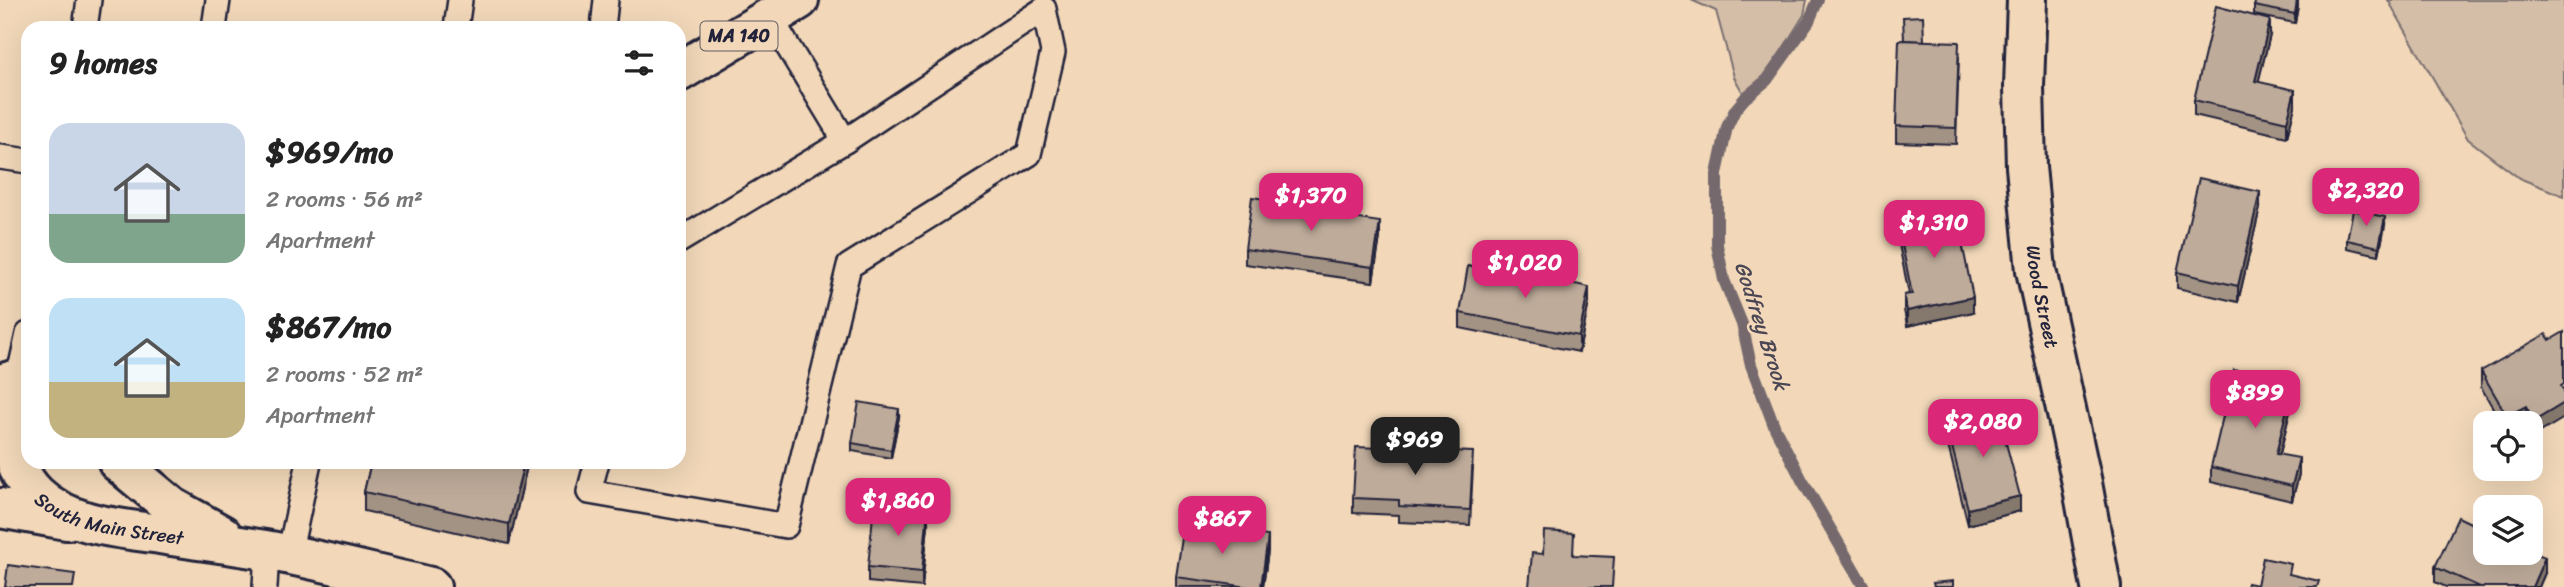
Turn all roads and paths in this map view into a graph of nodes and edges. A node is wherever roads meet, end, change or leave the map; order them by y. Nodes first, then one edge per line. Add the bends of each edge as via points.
1 (89, 0) edge
2 (218, 0) edge
3 (460, 0) edge
4 (606, 0) edge
5 (2027, 0) edge
6 (785, 9) edge
7 (86, 21) edge
8 (215, 21) edge
9 (457, 21) edge
10 (604, 21) edge
11 (686, 68) edge
12 (845, 141) junction
13 (0, 157) edge
14 (21, 160) edge
15 (686, 237) edge
16 (18, 381) edge
17 (126, 469) edge
18 (143, 469) edge
19 (307, 469) edge
20 (595, 469) edge
21 (160, 497) junction
22 (0, 508) edge
23 (98, 525) junction
24 (274, 564) edge
25 (431, 587) edge
26 (2101, 587) edge

1 - 7 lane
2 - 8 lane
3 - 9 lane
4 - 10 lane
5 - 26 main road, Wood Street via 2025,167 2036,270
6 - 11 main road, MA 140
6 - 12 lane
12 - 15 lane
12 - 20 lane via 1044,9 1053,52 1029,154 849,266 786,526 590,492
13 - 14 lane
16 - 23 main road, South Main Street via 11,439 19,470 46,503
17 - 21 main road, South Main Street
18 - 21 main road
19 - 24 lane
21 - 24 main road, South Main Street via 185,516
22 - 23 main road
23 - 24 main road, South Main Street
24 - 25 main road, South Main Street

